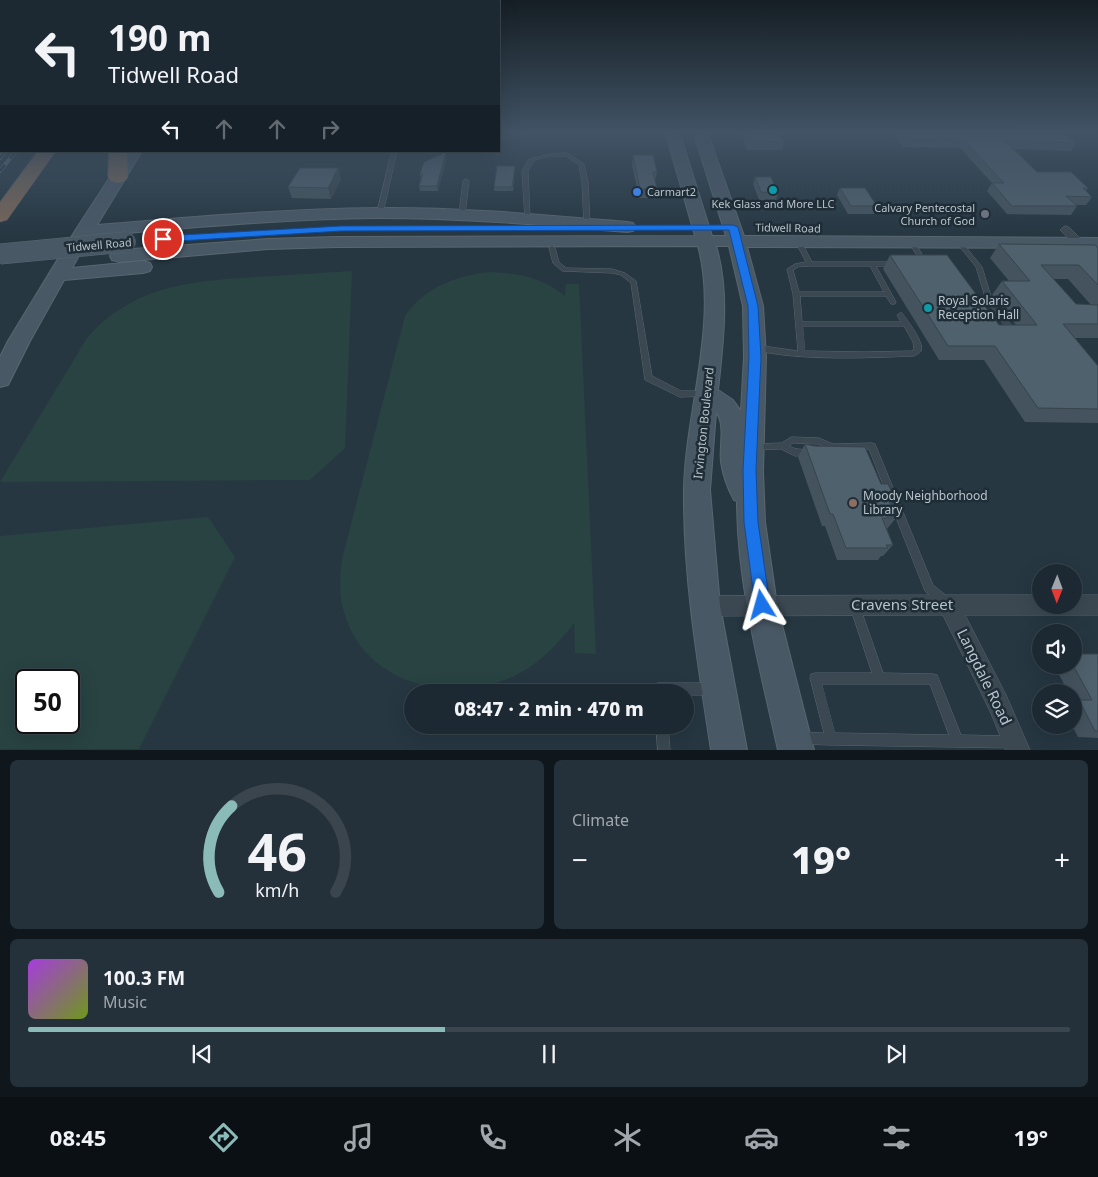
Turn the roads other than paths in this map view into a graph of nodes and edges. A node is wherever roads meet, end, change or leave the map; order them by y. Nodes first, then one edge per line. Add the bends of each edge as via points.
1 (36, 166) edge
2 (118, 166) edge
3 (126, 166) edge
4 (391, 166) edge
5 (528, 166) edge
6 (581, 166) edge
7 (682, 166) edge
8 (712, 166) edge
9 (118, 178) junction
10 (466, 181) dead end
11 (380, 213) junction
12 (462, 214) junction
13 (0, 216) edge
14 (527, 218) junction
15 (587, 224) junction
16 (1098, 230) edge
17 (84, 231) junction
18 (622, 234) junction
19 (703, 234) junction
20 (735, 234) junction
21 (1072, 236) junction
22 (916, 237) junction
23 (798, 241) junction
24 (125, 242) junction
25 (959, 242) junction
26 (1098, 243) edge
27 (552, 248) junction
28 (0, 254) edge
29 (1098, 263) edge
30 (810, 264) junction
31 (872, 264) junction
32 (0, 267) edge
33 (106, 271) junction
34 (60, 275) junction
35 (796, 294) junction
36 (888, 294) junction
37 (893, 302) dead end
38 (900, 315) dead end
39 (800, 324) junction
40 (906, 324) junction
41 (1010, 328) edge
42 (754, 348) junction
43 (802, 354) junction
44 (0, 380) edge
45 (707, 394) junction
46 (782, 446) junction
47 (751, 447) junction
48 (814, 453) edge
49 (751, 522) junction
50 (762, 605) junction
51 (855, 605) junction
52 (949, 605) junction
53 (1098, 605) edge
54 (705, 606) junction
55 (880, 679) junction
56 (694, 689) edge
57 (719, 689) junction
58 (663, 734) edge
59 (831, 739) junction
60 (957, 741) junction
61 (795, 744) edge
62 (1016, 746) edge
63 (664, 750) edge
64 (729, 750) edge

1 - 13 highway
2 - 9 highway
3 - 9 main road
4 - 11 lane
5 - 14 lane via 525,170
6 - 15 lane
7 - 19 main road, Irvington Boulevard
8 - 20 main road
9 - 17 main road
10 - 12 lane
11 - 12 main road
11 - 24 main road via 229,220
12 - 14 main road
14 - 15 main road
15 - 18 main road
16 - 21 main road, Tidwell Road
17 - 24 main road
17 - 34 main road
18 - 19 main road, Tidwell Road
18 - 24 main road, Tidwell Road via 231,247
18 - 27 main road
19 - 20 main road, Tidwell Road
19 - 45 main road, Irvington Boulevard via 710,257 714,297
20 - 22 main road, Tidwell Road
20 - 23 main road, Tidwell Road
20 - 42 main road via 753,306
21 - 22 main road, Tidwell Road
21 - 25 main road, Tidwell Road
21 - 26 main road, Tidwell Road
21 - 29 street
22 - 23 main road, Tidwell Road
22 - 25 main road, Tidwell Road
22 - 31 lane via 918,260
23 - 30 lane
24 - 28 main road, Tidwell Road, bridge
24 - 32 main road, Tidwell Road
24 - 33 main road via 102,242 94,254 91,262
25 - 41 lane via 979,267 988,300
27 - 33 main road via 454,255 288,256
27 - 45 lane via 556,263 564,270 612,271 634,282 648,378 680,394
30 - 31 lane
30 - 35 lane via 790,269
31 - 36 lane
33 - 34 main road
34 - 44 main road
35 - 36 lane
35 - 39 lane
36 - 37 lane
38 - 40 lane
39 - 40 lane
39 - 43 lane
40 - 43 lane via 917,342 918,350 914,353
42 - 43 lane
42 - 47 main road
45 - 49 main road via 725,406 732,417 734,462
45 - 54 main road, Irvington Boulevard via 697,490
46 - 47 lane
46 - 48 lane via 794,453
46 - 52 lane via 792,440 820,441 828,450 872,446 929,588
47 - 49 main road
49 - 50 main road
50 - 51 street, Cravens Street
50 - 54 street, Cravens Street
50 - 61 main road
51 - 52 street, Cravens Street
51 - 55 lane
52 - 53 street, Cravens Street
52 - 62 street, Langdale Road via 998,702
54 - 57 main road, Irvington Boulevard
55 - 59 lane via 815,678
55 - 60 lane via 933,679
56 - 57 lane
57 - 64 main road, Irvington Boulevard
58 - 63 lane
59 - 60 lane
59 - 61 lane
60 - 62 lane

